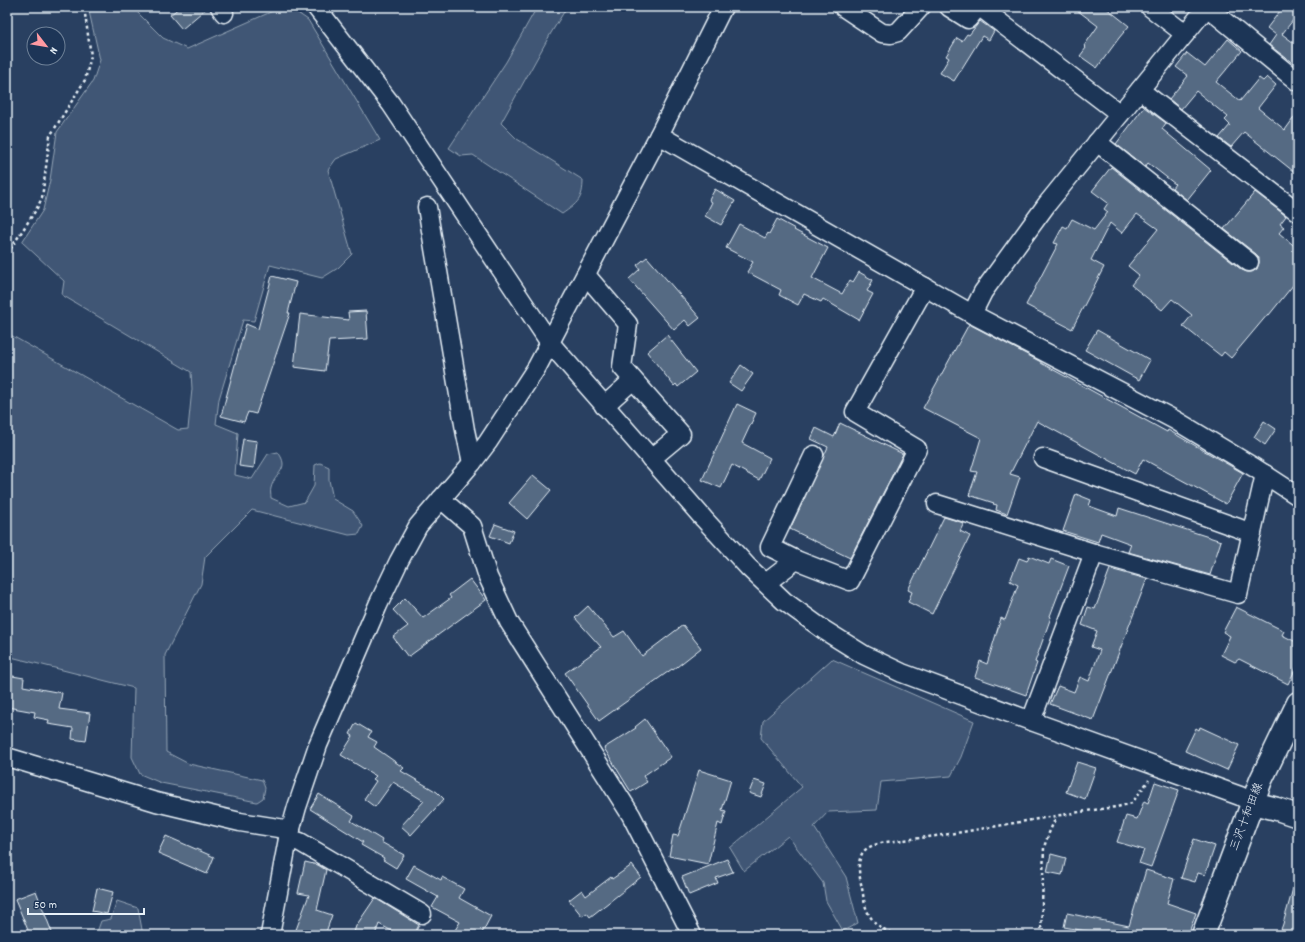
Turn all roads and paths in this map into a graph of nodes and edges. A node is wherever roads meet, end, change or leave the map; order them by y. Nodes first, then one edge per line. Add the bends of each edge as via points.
1 (84, 7) edge
2 (316, 7) edge
3 (723, 7) edge
4 (843, 7) edge
5 (921, 7) edge
6 (949, 7) edge
7 (979, 7) edge
8 (1150, 7) edge
9 (1207, 7) edge
10 (1185, 34) junction
11 (1298, 82) edge
12 (1140, 90) junction
13 (1120, 114) junction
14 (659, 135) junction
15 (1097, 142) junction
16 (427, 207) dead end
17 (1298, 212) edge
18 (7, 254) edge
19 (1248, 262) dead end
20 (586, 275) junction
21 (925, 287) junction
22 (972, 314) junction
23 (550, 343) junction
24 (634, 380) junction
25 (604, 406) junction
26 (814, 455) dead end
27 (1043, 458) dead end
28 (651, 459) junction
29 (472, 463) junction
30 (1265, 474) junction
31 (1298, 496) edge
32 (441, 499) junction
33 (937, 504) dead end
34 (1252, 533) junction
35 (1094, 553) junction
36 (796, 560) junction
37 (766, 583) junction
38 (1298, 703) edge
39 (1031, 721) junction
40 (7, 757) edge
41 (1159, 767) junction
42 (1252, 803) junction
43 (1057, 816) junction
44 (1298, 816) edge
45 (289, 835) junction
46 (422, 914) dead end
47 (270, 935) edge
48 (692, 935) edge
49 (897, 935) edge
50 (1041, 935) edge
51 (1203, 935) edge

1 - 18 path via 91,56 85,80 50,136 42,198
2 - 23 street via 391,104
3 - 14 street
4 - 5 street via 882,33 891,34 898,32
6 - 7 street via 968,18
7 - 13 street
8 - 10 street
9 - 10 street
9 - 11 street
10 - 12 street
12 - 13 street
12 - 17 street
13 - 15 street
14 - 20 street
14 - 21 street
15 - 19 street
15 - 22 street via 1037,217 983,292
16 - 29 street
20 - 23 street
20 - 24 street via 628,324 622,367
21 - 22 street
21 - 36 street via 854,412 917,449 850,581
22 - 30 street via 1175,420
23 - 25 street
23 - 29 street via 505,418
24 - 25 street
24 - 28 street via 681,434
25 - 28 street
26 - 36 street via 770,547
27 - 34 street
28 - 37 street via 748,567
29 - 32 street
30 - 31 street
30 - 34 street
32 - 45 street via 418,526 378,605 318,745
32 - 48 street via 472,526 488,577 509,622 631,815
33 - 35 street
34 - 35 street via 1238,594
35 - 39 street
36 - 37 street
37 - 39 street via 784,601 864,655 902,673
38 - 42 main road, 三沢十和田線
39 - 41 street
40 - 45 street via 156,802
41 - 42 street via 1240,796
41 - 43 path via 1132,803
42 - 44 main road
42 - 51 main road, 三沢十和田線
43 - 49 path via 870,846 863,852 858,866 864,905 878,926
43 - 50 path via 1044,847
45 - 46 street
45 - 47 street

